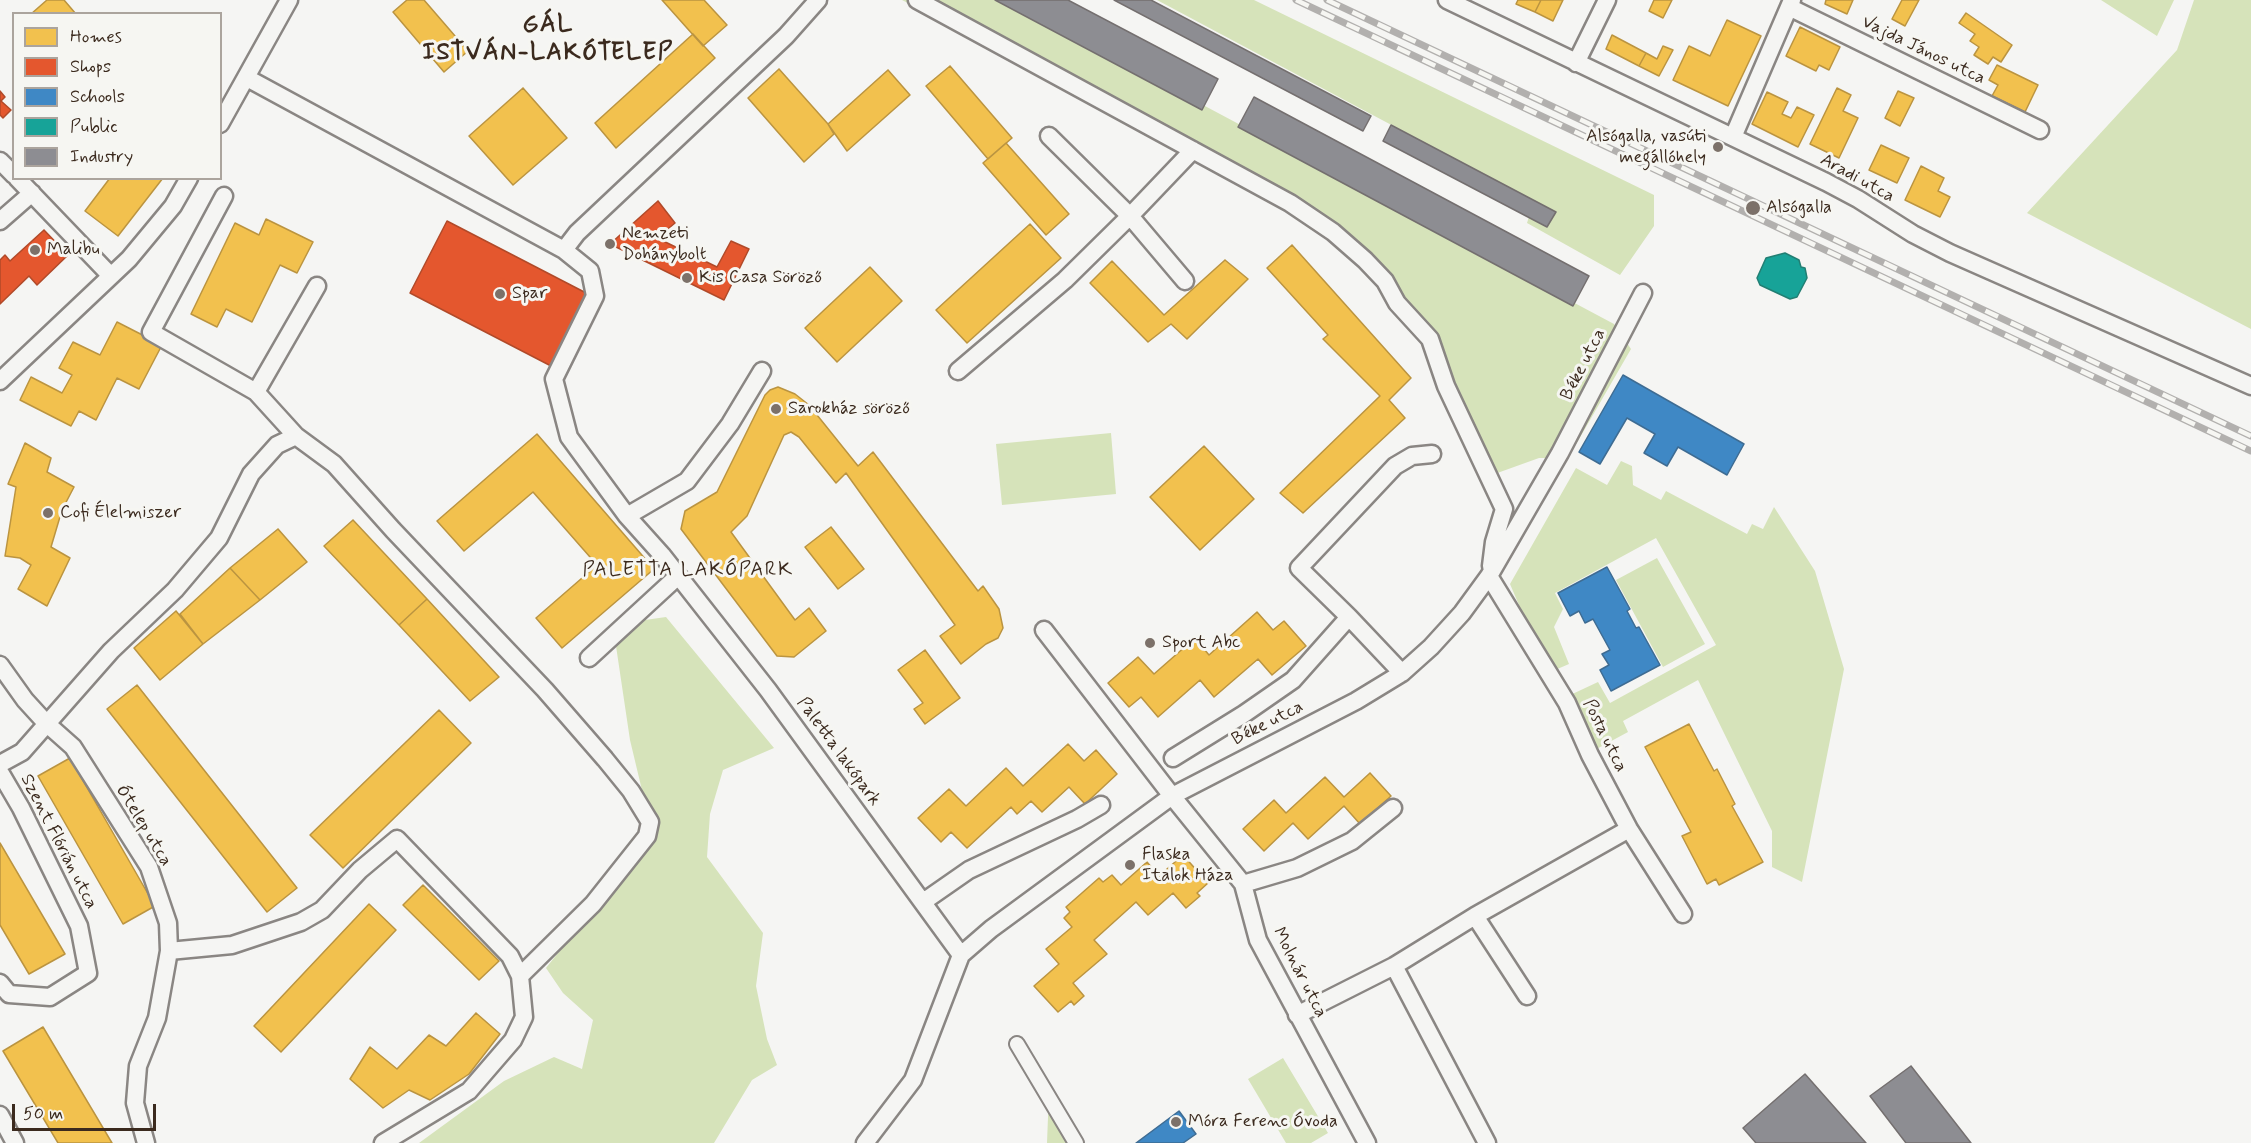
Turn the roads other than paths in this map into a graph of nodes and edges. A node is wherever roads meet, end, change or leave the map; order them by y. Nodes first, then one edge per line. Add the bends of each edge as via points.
1 (289, 0) edge
2 (818, 0) edge
3 (917, 0) edge
4 (1447, 0) edge
5 (1607, 0) edge
6 (1791, 3) edge
7 (1576, 63) junction
8 (247, 78) junction
9 (222, 121) edge
10 (2040, 130) dead end
11 (1049, 136) dead end
12 (1733, 137) junction
13 (1193, 150) junction
14 (0, 161) edge
15 (12, 172) edge
16 (19, 180) edge
17 (188, 180) edge
18 (32, 193) junction
19 (224, 196) dead end
20 (1130, 216) junction
21 (0, 221) edge
22 (564, 250) junction
23 (111, 276) junction
24 (1185, 281) dead end
25 (317, 286) dead end
26 (1643, 292) dead end
27 (762, 371) dead end
28 (958, 371) dead end
29 (0, 381) edge
30 (2251, 386) edge
31 (255, 392) junction
32 (296, 436) junction
33 (1432, 454) dead end
34 (627, 516) junction
35 (678, 576) junction
36 (1490, 576) junction
37 (1349, 617) junction
38 (1044, 630) dead end
39 (589, 658) dead end
40 (0, 664) edge
41 (1402, 673) junction
42 (46, 723) junction
43 (1173, 758) dead end
44 (0, 765) edge
45 (0, 772) edge
46 (1172, 796) junction
47 (1101, 805) dead end
48 (1393, 808) dead end
49 (1629, 829) junction
50 (1243, 884) junction
51 (922, 902) junction
52 (1683, 914) dead end
53 (1475, 915) junction
54 (169, 951) junction
55 (961, 955) junction
56 (1394, 966) junction
57 (520, 976) junction
58 (0, 983) edge
59 (1527, 996) dead end
60 (1297, 1015) junction
61 (1017, 1044) dead end
62 (0, 1115) edge
63 (15, 1143) edge
64 (147, 1143) edge
65 (383, 1143) edge
66 (865, 1143) edge
67 (1076, 1143) edge
68 (1367, 1143) edge
69 (1487, 1143) edge

1 - 8 street
2 - 22 street via 786,36 577,233
3 - 13 street
4 - 7 street, Aradi utca
5 - 7 street
6 - 10 street, Vajda János utca
6 - 12 street, Vajda János utca
7 - 12 street, Aradi utca
8 - 9 street
8 - 22 street
11 - 20 street
12 - 30 street, Aradi utca via 1858,199 1950,253
13 - 20 street
13 - 36 street via 1281,198 1333,232 1385,281 1397,303 1431,339 1446,386 1504,509 1494,542
14 - 15 street
16 - 18 street
17 - 23 street via 173,206
18 - 21 street
18 - 23 street
19 - 31 street via 151,332
20 - 24 street
20 - 28 street via 1065,280
22 - 34 street, Paletta lakópark via 590,271 595,296 554,379 568,437
23 - 29 street
25 - 31 street
26 - 36 street, Béke utca via 1560,453
27 - 34 street via 730,424 687,481
31 - 32 street
32 - 42 street, Szent Flórián utca via 277,445 251,474 219,538 176,590 111,651
32 - 57 street via 334,464 545,690 631,791 650,822 647,836 593,904
33 - 37 street via 1412,456 1395,466 1299,568
34 - 35 street, Paletta lakópark
35 - 39 street
35 - 51 street, Paletta lakópark via 768,690
36 - 41 street, Béke utca via 1431,647
36 - 49 street, Posta utca via 1567,703
37 - 41 street
37 - 43 street via 1293,680
38 - 46 street, Molnár utca
40 - 42 street, Ótelep utca
41 - 46 street, Béke utca
42 - 44 street, Szent Flórián utca via 22,752
42 - 54 street, Ótelep utca via 73,747 149,867 168,923
45 - 58 street, Szent Flórián utca via 79,926 88,973 50,997 9,994
46 - 50 street, Molnár utca
46 - 55 street, Béke utca
47 - 51 street via 969,870
48 - 50 street via 1352,841 1297,868
49 - 52 street, Posta utca
49 - 53 street
50 - 60 street, Molnár utca via 1258,940
51 - 55 street, Paletta lakópark
53 - 56 street
53 - 59 street
54 - 57 street via 232,945 301,922 322,910 397,839 510,956
54 - 64 street, Ótelep utca via 157,1018 138,1066 135,1103
55 - 66 street, Béke utca via 913,1080
56 - 60 street
56 - 69 street
57 - 65 street via 524,1017 513,1040 469,1091
60 - 68 street, Molnár utca
61 - 67 street
62 - 63 street

